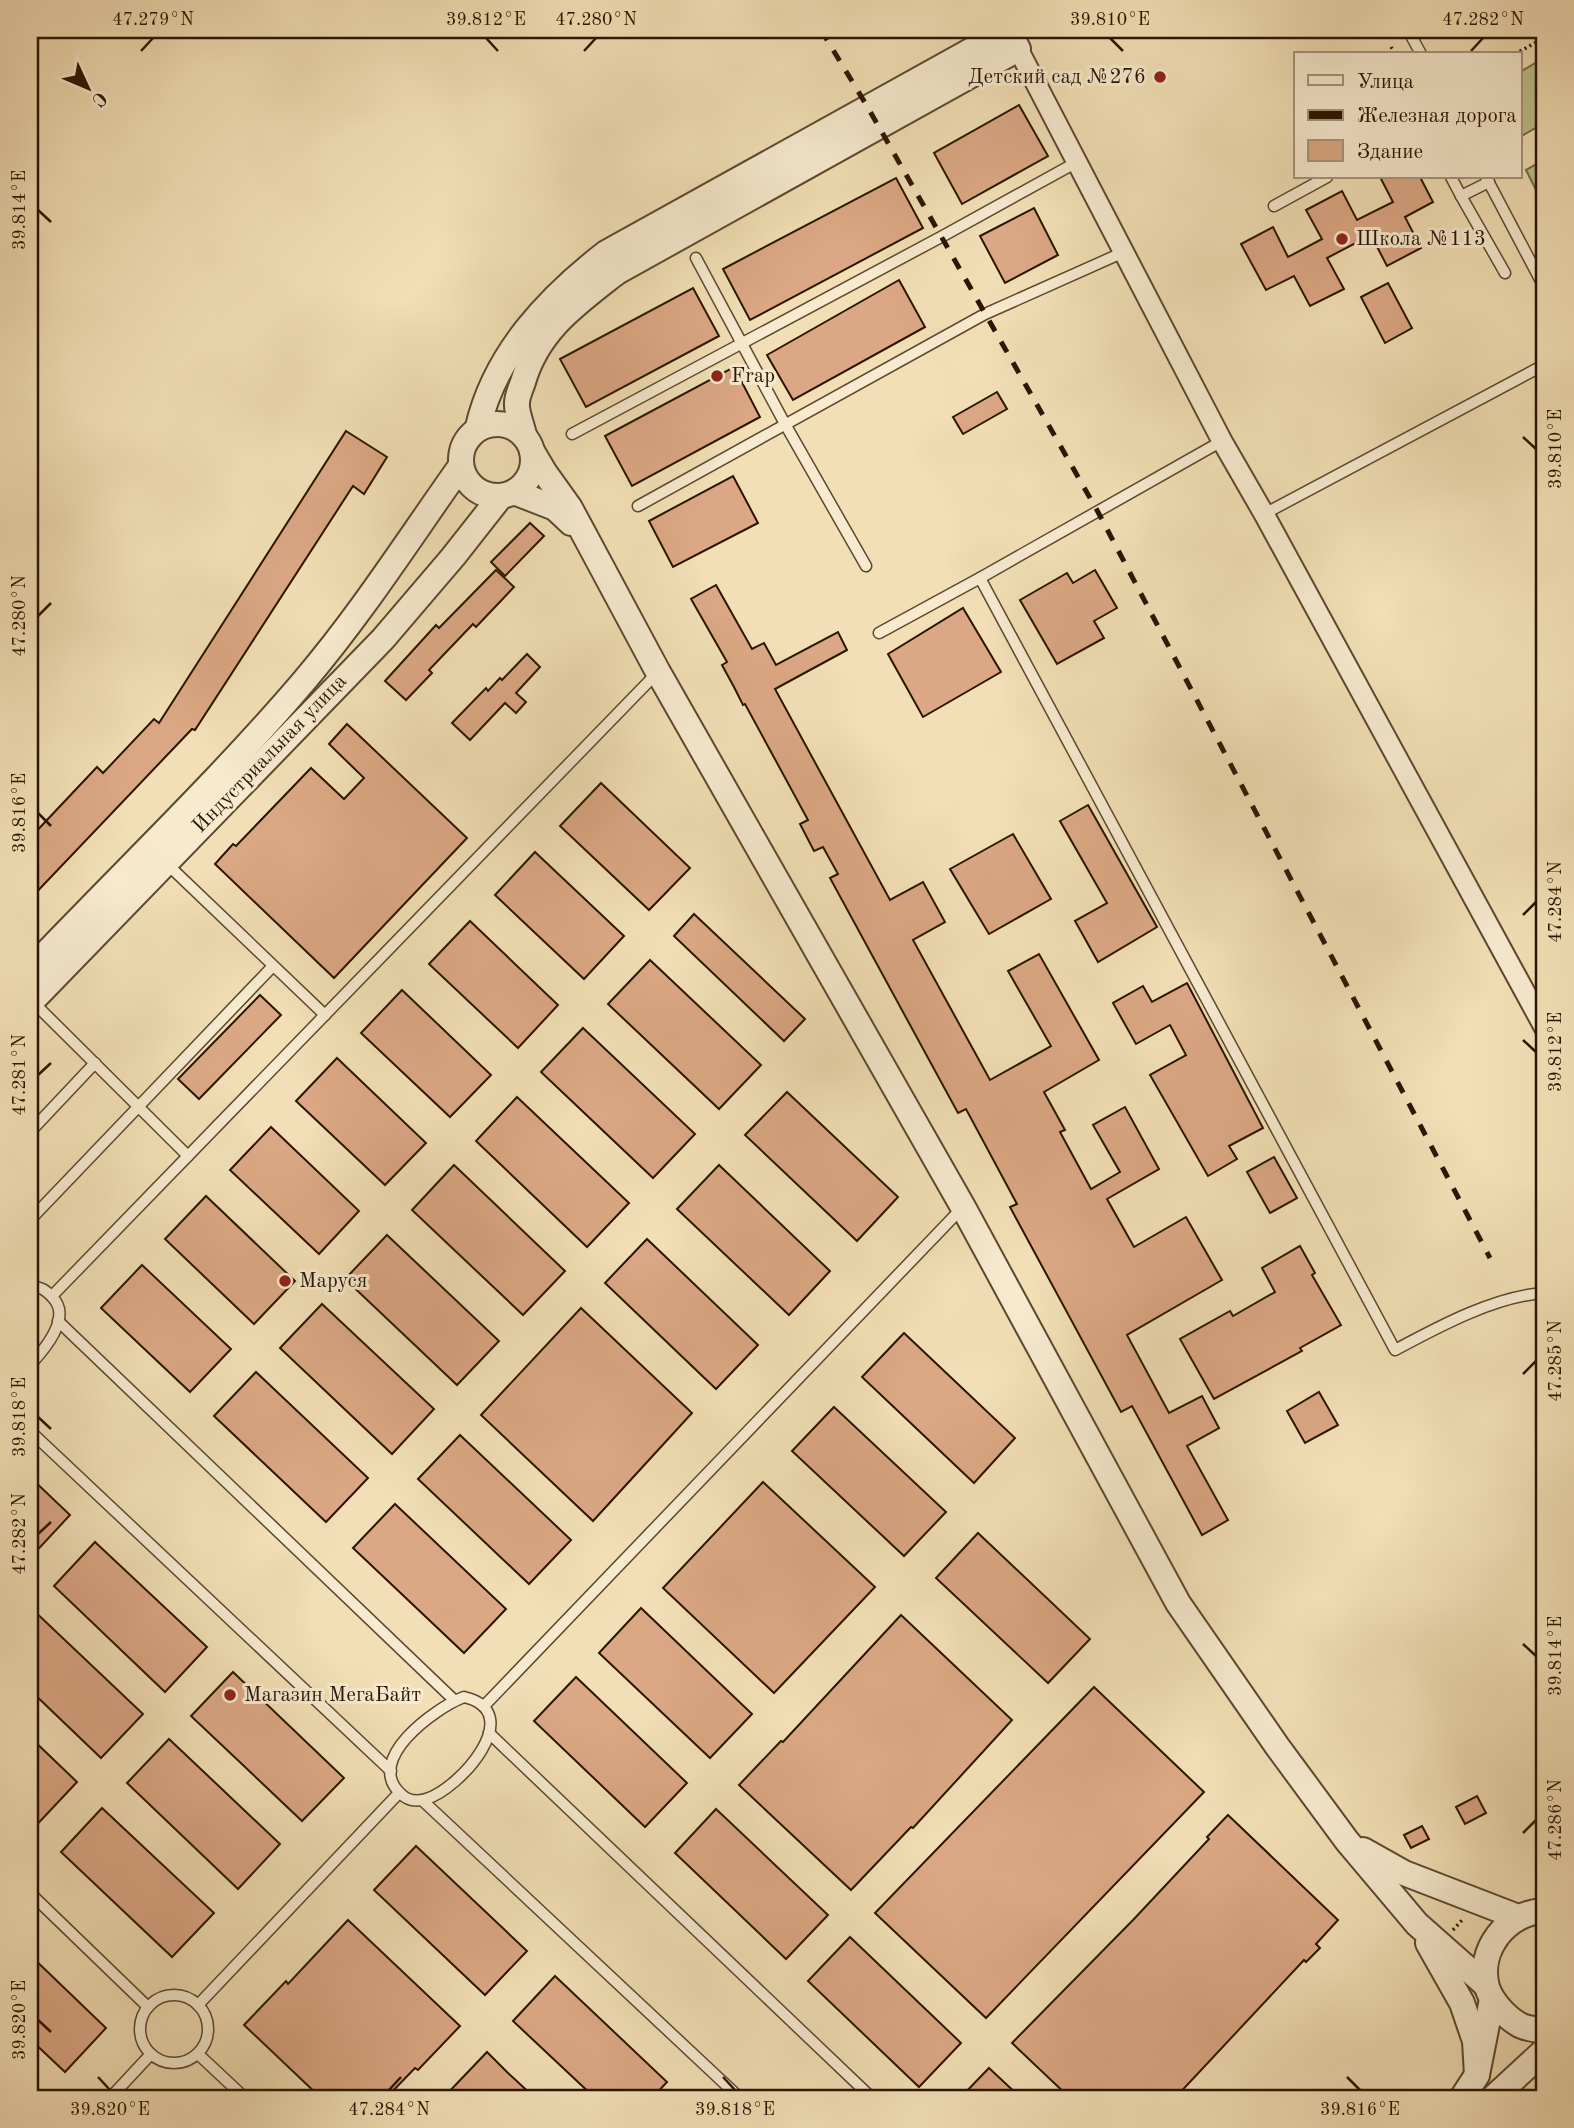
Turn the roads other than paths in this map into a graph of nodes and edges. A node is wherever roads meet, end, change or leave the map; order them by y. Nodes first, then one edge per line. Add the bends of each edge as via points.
1 (1408, 30) edge
2 (1011, 36) edge
3 (1420, 52) edge
4 (1077, 162) junction
5 (1325, 178) edge
6 (1452, 178) edge
7 (1487, 179) edge
8 (1461, 196) junction
9 (1274, 206) dead end
10 (1124, 252) junction
11 (696, 258) dead end
12 (611, 262) junction
13 (1505, 273) dead end
14 (1544, 287) edge
15 (743, 343) junction
16 (1544, 365) edge
17 (785, 424) junction
18 (478, 428) junction
19 (572, 433) dead end
20 (1222, 441) junction
21 (528, 443) junction
22 (460, 467) junction
23 (507, 494) junction
24 (638, 506) dead end
25 (1264, 514) junction
26 (587, 543) junction
27 (866, 566) dead end
28 (980, 578) junction
29 (879, 633) dead end
30 (658, 672) junction
31 (157, 855) junction
32 (273, 966) junction
33 (30, 970) edge
34 (31, 1002) edge
35 (325, 1015) junction
36 (1544, 1027) edge
37 (95, 1063) junction
38 (138, 1106) junction
39 (30, 1132) edge
40 (188, 1156) junction
41 (963, 1208) junction
42 (30, 1220) edge
43 (30, 1287) edge
44 (1544, 1293) edge
45 (52, 1296) junction
46 (58, 1321) junction
47 (30, 1365) edge
48 (30, 1431) edge
49 (454, 1700) junction
50 (484, 1706) junction
51 (489, 1733) junction
52 (391, 1770) junction
53 (399, 1793) junction
54 (422, 1800) junction
55 (1347, 1841) junction
56 (1444, 1889) junction
57 (30, 1893) edge
58 (1544, 1901) edge
59 (1544, 1912) edge
60 (1518, 1917) junction
61 (1417, 1924) junction
62 (1489, 1992) junction
63 (198, 2005) junction
64 (148, 2007) junction
65 (1544, 2031) edge
66 (1544, 2050) edge
67 (198, 2053) junction
68 (151, 2054) junction
69 (1477, 2075) junction
70 (110, 2098) edge
71 (245, 2098) edge
72 (740, 2098) edge
73 (872, 2098) edge
74 (1462, 2098) edge
75 (1493, 2098) edge

1 - 3 lane
2 - 4 street
2 - 12 street
4 - 10 street
4 - 15 lane
5 - 9 lane
6 - 8 lane
7 - 8 lane
7 - 14 lane
8 - 13 lane
10 - 17 lane via 985,314
10 - 20 street
11 - 15 lane
12 - 18 street via 574,278 520,338 491,386
12 - 21 street via 554,325 529,362 517,403
15 - 17 lane
15 - 19 lane
16 - 25 lane
17 - 24 lane
17 - 27 lane
18 - 21 street via 494,422 510,425
18 - 22 street via 467,438
20 - 25 street
20 - 28 lane
21 - 23 street via 531,474
21 - 26 street
22 - 23 street via 475,489 487,495
22 - 31 street, Индустриальная улица via 384,579
23 - 26 street via 555,508
23 - 31 street, Индустриальная улица via 383,639
25 - 36 street
26 - 30 street
28 - 29 lane
28 - 44 lane via 1395,1350 1455,1318
30 - 35 lane
30 - 41 street
31 - 32 lane
31 - 33 street, Индустриальная улица
31 - 34 street, Индустриальная улица
32 - 35 lane
32 - 38 lane
34 - 37 lane
35 - 40 lane
37 - 38 lane
37 - 39 lane
38 - 40 lane
38 - 42 lane
40 - 45 lane
41 - 50 lane
41 - 55 street via 1178,1603
43 - 45 lane via 46,1289
45 - 46 lane via 57,1301
46 - 47 lane via 49,1342
46 - 49 lane
48 - 52 lane
49 - 50 lane via 464,1697
49 - 52 lane via 423,1720 406,1738
50 - 51 lane
51 - 54 lane via 464,1773
51 - 73 lane
52 - 53 lane
53 - 54 lane
53 - 63 lane
54 - 72 lane
55 - 56 street
55 - 61 street
56 - 58 street
56 - 60 street
57 - 64 lane
59 - 60 street
60 - 62 street via 1497,1934 1486,1958
61 - 62 street
61 - 69 street via 1462,2003 1475,2041
62 - 65 street via 1519,2025
62 - 69 street
63 - 64 lane via 172,1995
63 - 67 lane via 208,2023 207,2039
64 - 68 lane via 140,2027
66 - 75 street
67 - 68 lane via 184,2062 167,2063
67 - 71 lane
68 - 70 lane
69 - 74 street

